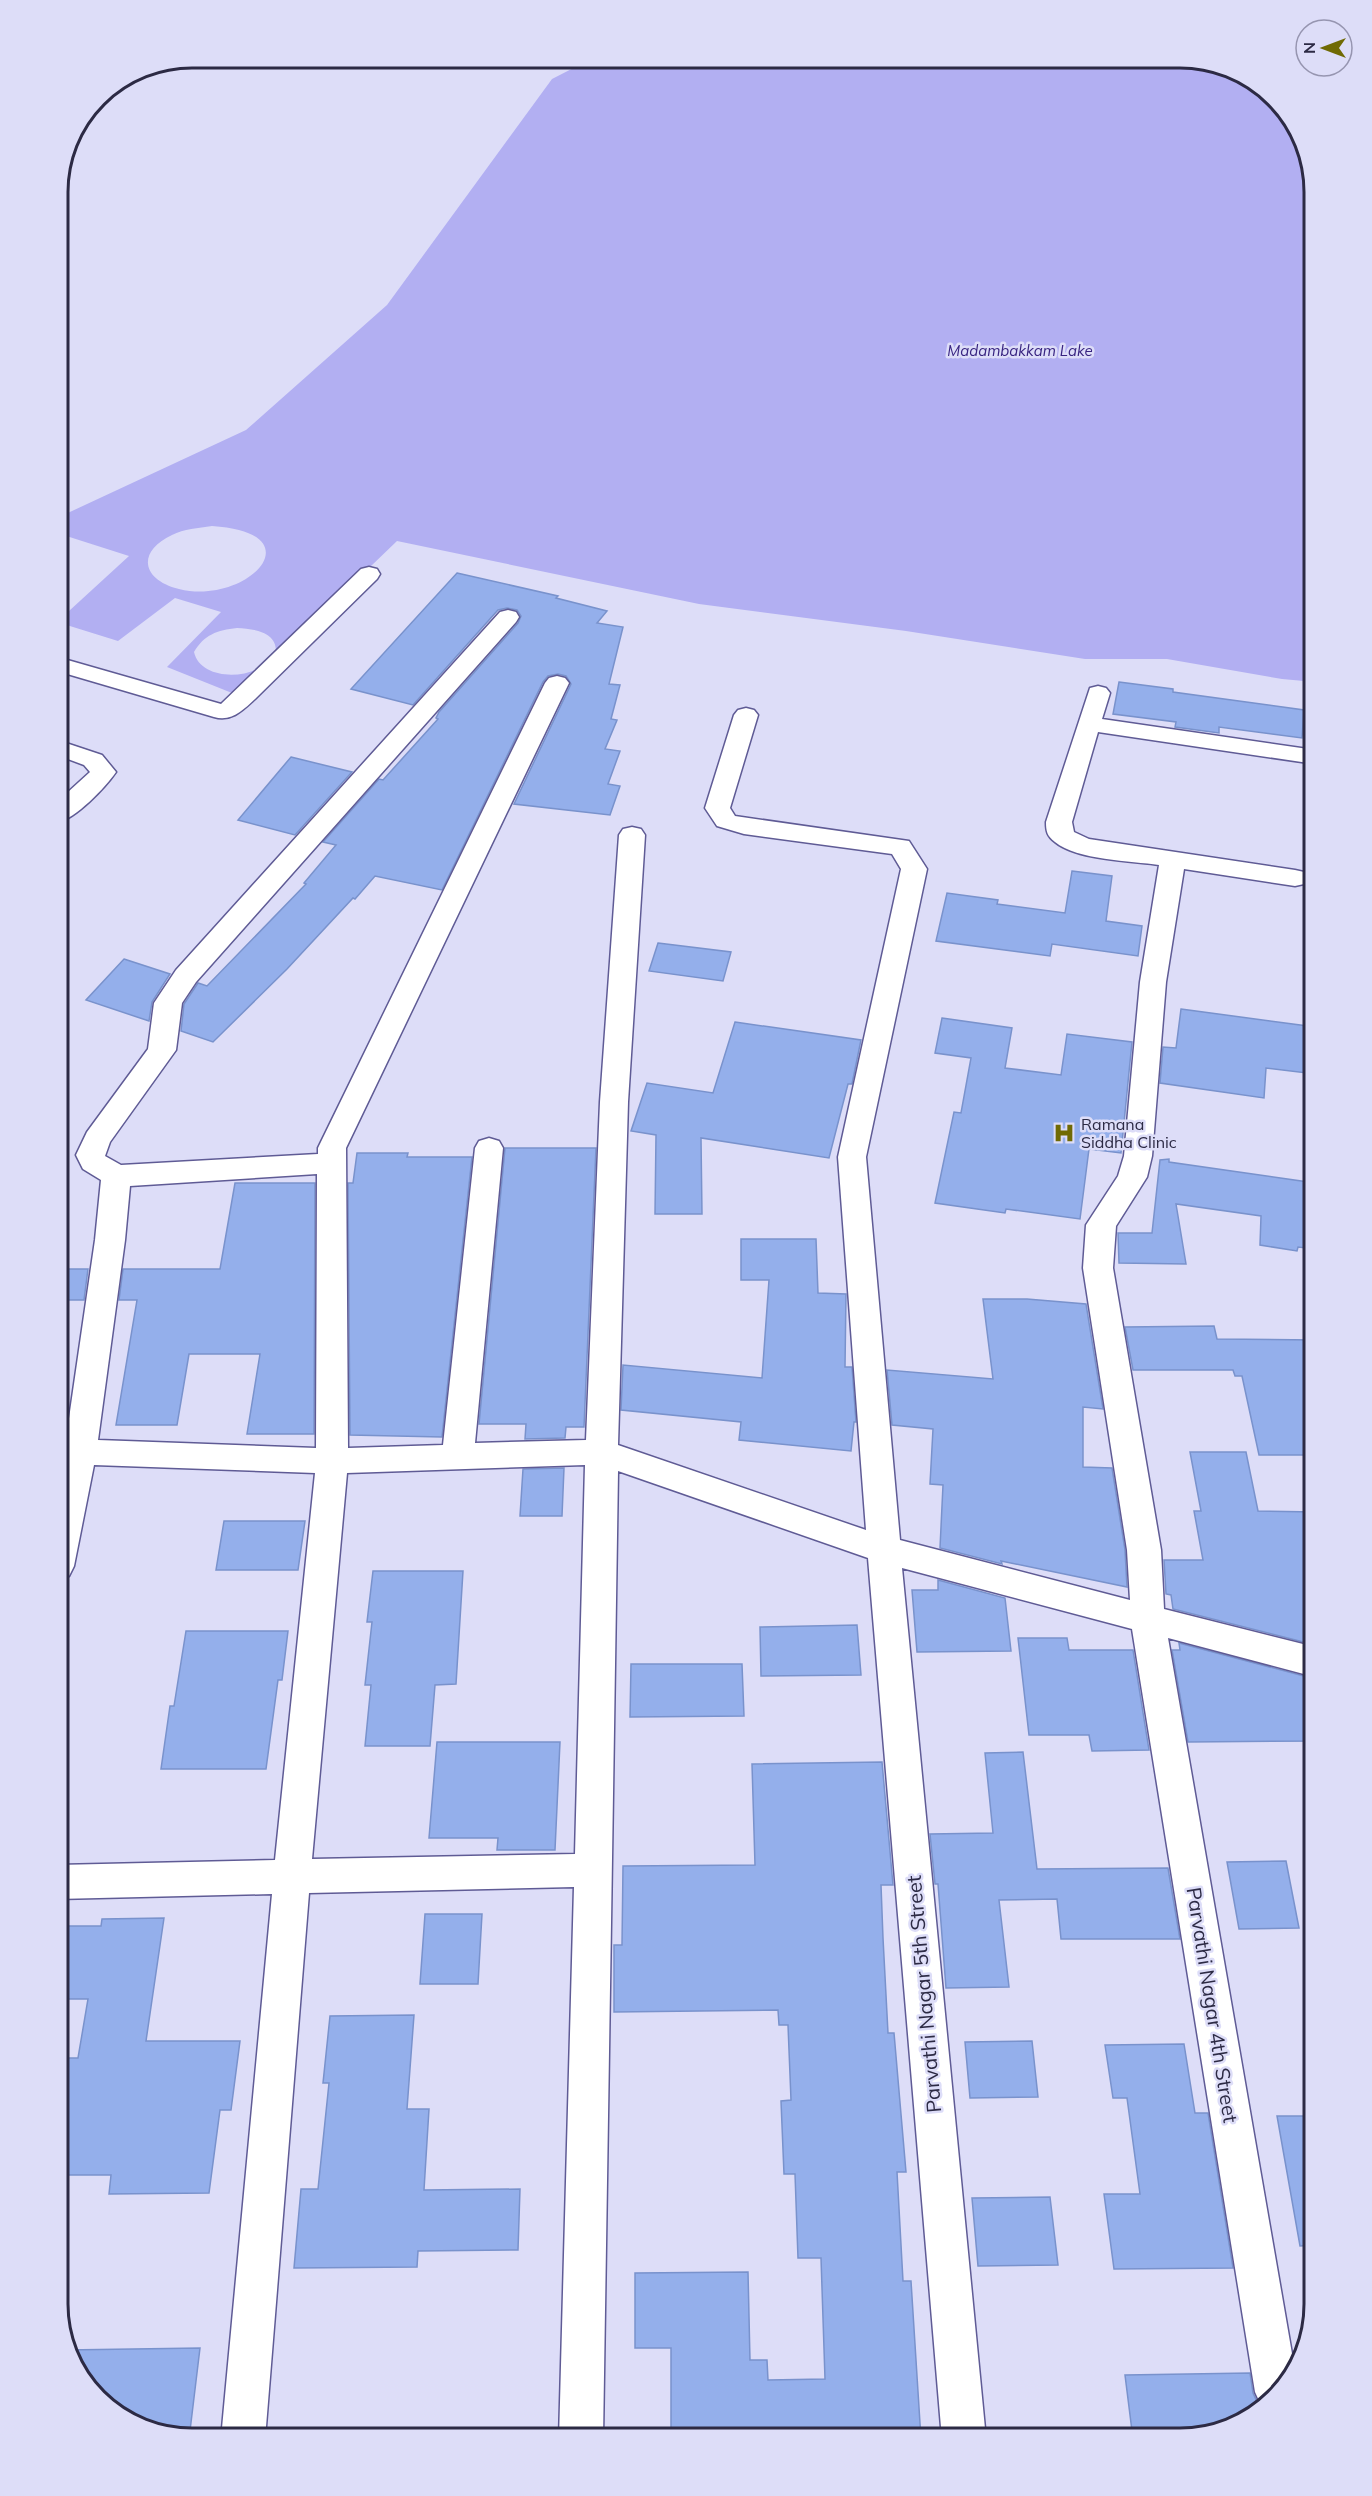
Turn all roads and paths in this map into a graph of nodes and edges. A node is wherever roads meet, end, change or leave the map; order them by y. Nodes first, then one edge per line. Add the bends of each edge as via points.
1 (369, 574) dead end
2 (508, 617) dead end
3 (68, 667) edge
4 (557, 683) dead end
5 (1098, 693) dead end
6 (746, 715) dead end
7 (1090, 724) junction
8 (68, 751) edge
9 (1304, 755) edge
10 (68, 806) edge
11 (632, 836) dead end
12 (1173, 859) junction
13 (1295, 878) dead end
14 (489, 1148) dead end
15 (332, 1163) junction
16 (116, 1176) junction
17 (69, 1451) edge
18 (602, 1452) junction
19 (458, 1457) junction
20 (332, 1461) junction
21 (884, 1550) junction
22 (1148, 1619) junction
23 (1304, 1659) edge
24 (593, 1870) junction
25 (292, 1877) junction
26 (68, 1882) edge
27 (1276, 2384) edge
28 (244, 2428) edge
29 (581, 2428) edge
30 (963, 2428) edge

1 - 3 street via 247,694 222,712
2 - 16 street via 186,976 168,1003 162,1050 97,1139 90,1155 93,1162
4 - 15 street via 332,1148
5 - 7 street
6 - 21 street, Parvathi Nagar 5th Street via 717,808 726,821 900,847 914,869 852,1157
7 - 9 street
7 - 12 street via 1059,832 1084,846
8 - 10 street via 93,760 104,772
11 - 18 street via 614,1102
12 - 13 street
12 - 22 street, Parvathi Nagar 4th Street via 1153,982 1138,1156 1132,1177 1101,1225 1098,1268 1144,1550
14 - 19 street
15 - 16 street
15 - 20 street
16 - 17 street via 110,1240
17 - 20 street
18 - 19 street
18 - 21 street
18 - 24 street
19 - 20 street
20 - 25 street
21 - 22 street
21 - 30 street, Parvathi Nagar 5th Street
22 - 23 street
22 - 27 street, Parvathi Nagar 4th Street
24 - 25 street
24 - 29 street
25 - 26 street
25 - 28 street

